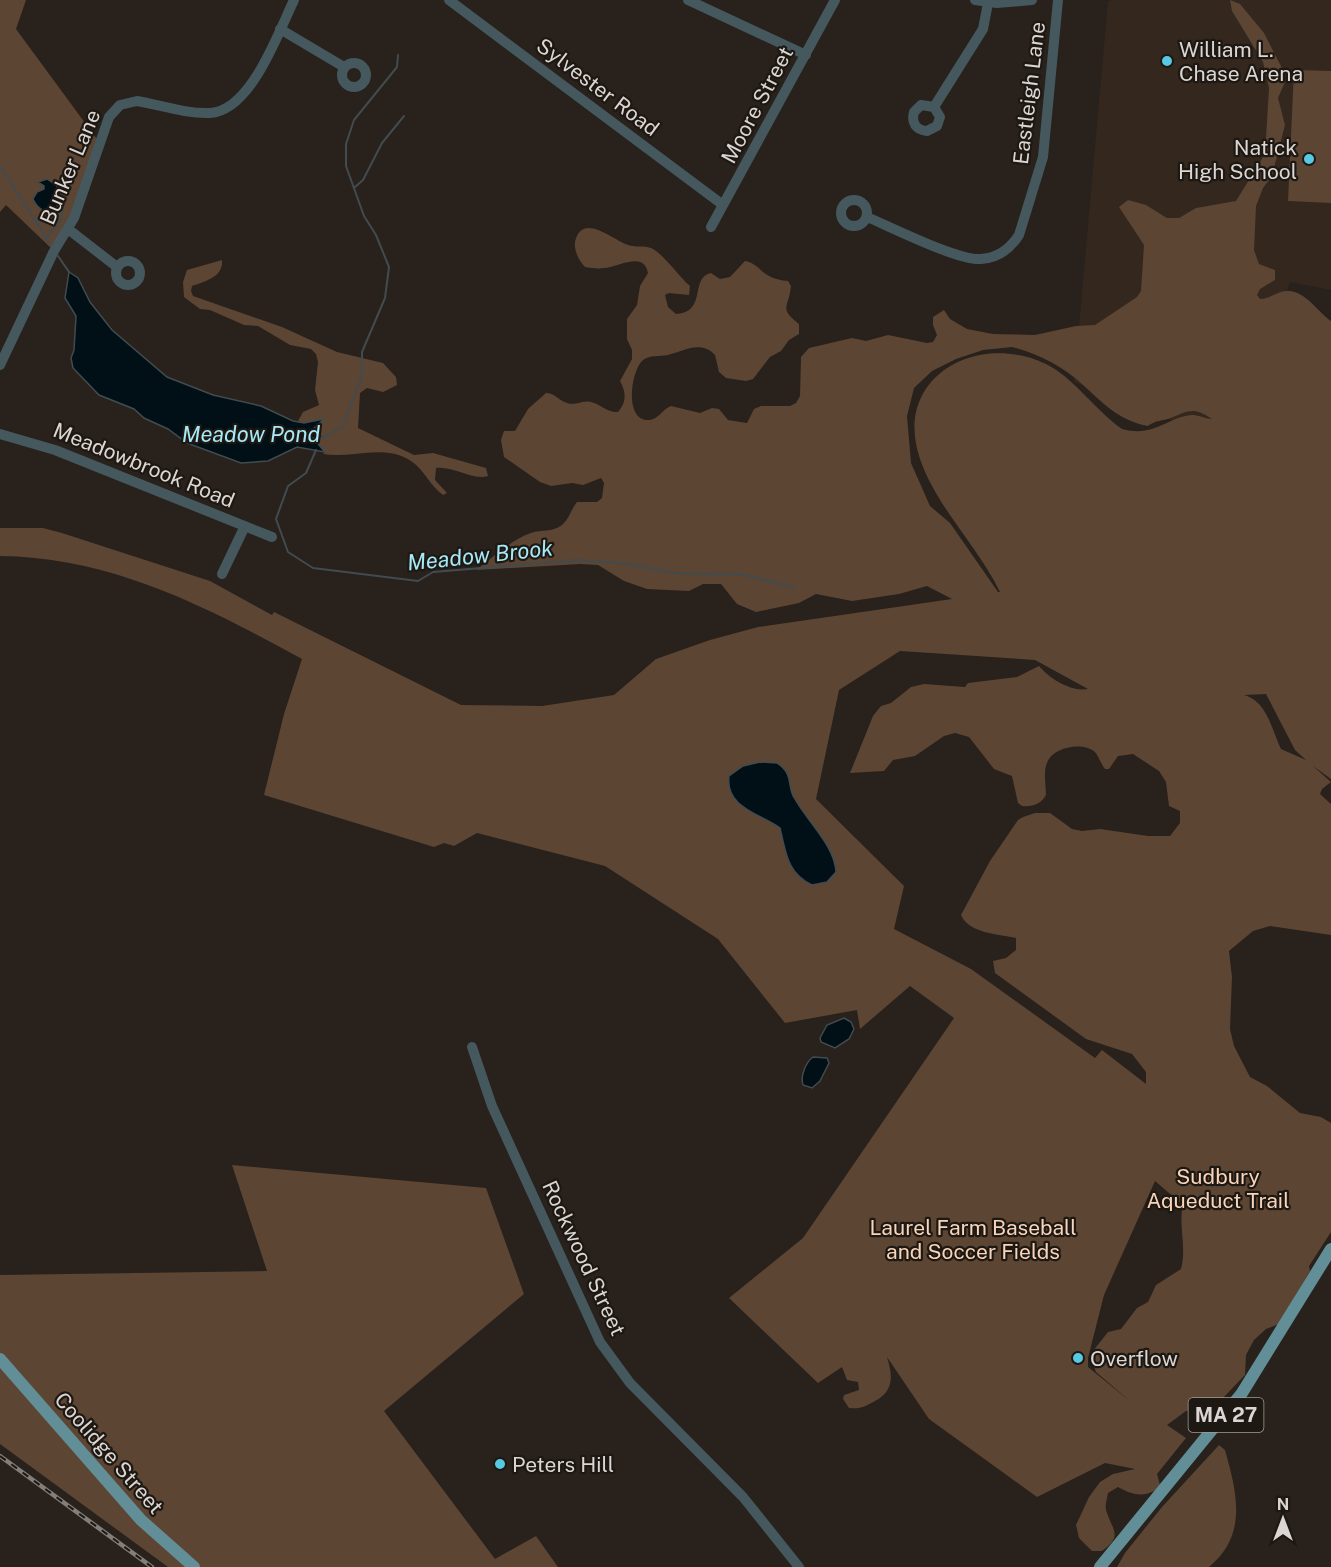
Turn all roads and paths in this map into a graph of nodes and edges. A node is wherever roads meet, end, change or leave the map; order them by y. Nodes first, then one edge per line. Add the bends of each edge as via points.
1 (294, 0) edge
2 (449, 0) edge
3 (688, 0) edge
4 (835, 0) edge
5 (975, 0) edge
6 (1032, 0) edge
7 (1058, 0) edge
8 (988, 3) junction
9 (280, 29) junction
10 (806, 55) junction
11 (344, 67) dead end
12 (934, 106) dead end
13 (723, 205) junction
14 (867, 217) dead end
15 (711, 227) dead end
16 (68, 229) junction
17 (117, 267) dead end
18 (0, 364) edge
19 (0, 434) edge
20 (245, 526) junction
21 (272, 537) dead end
22 (222, 574) dead end
23 (472, 1047) dead end
24 (1331, 1249) edge
25 (0, 1359) edge
26 (194, 1567) edge
27 (799, 1567) edge
28 (1100, 1567) edge

1 - 9 street, Bunker Lane
2 - 13 street, Sylvester Road
3 - 10 street
4 - 10 street, Moore Street
5 - 8 street
6 - 8 street
7 - 14 street, Eastleigh Lane via 1043,157 1013,244 993,257 968,258
8 - 12 street via 983,29
9 - 11 street
9 - 16 street, Bunker Lane via 255,78 240,99 224,111 192,112 128,101 114,111 102,133
10 - 13 street, Moore Street
13 - 15 street, Moore Street
16 - 17 street
16 - 18 street, Bunker Lane
19 - 20 street, Meadowbrook Road via 55,450
20 - 21 street, Meadowbrook Road
20 - 22 street
23 - 27 street, Rockwood Street via 492,1106 600,1342 630,1383 743,1497
24 - 28 main road, MA 27 via 1242,1394
25 - 26 main road, Coolidge Street via 141,1520

